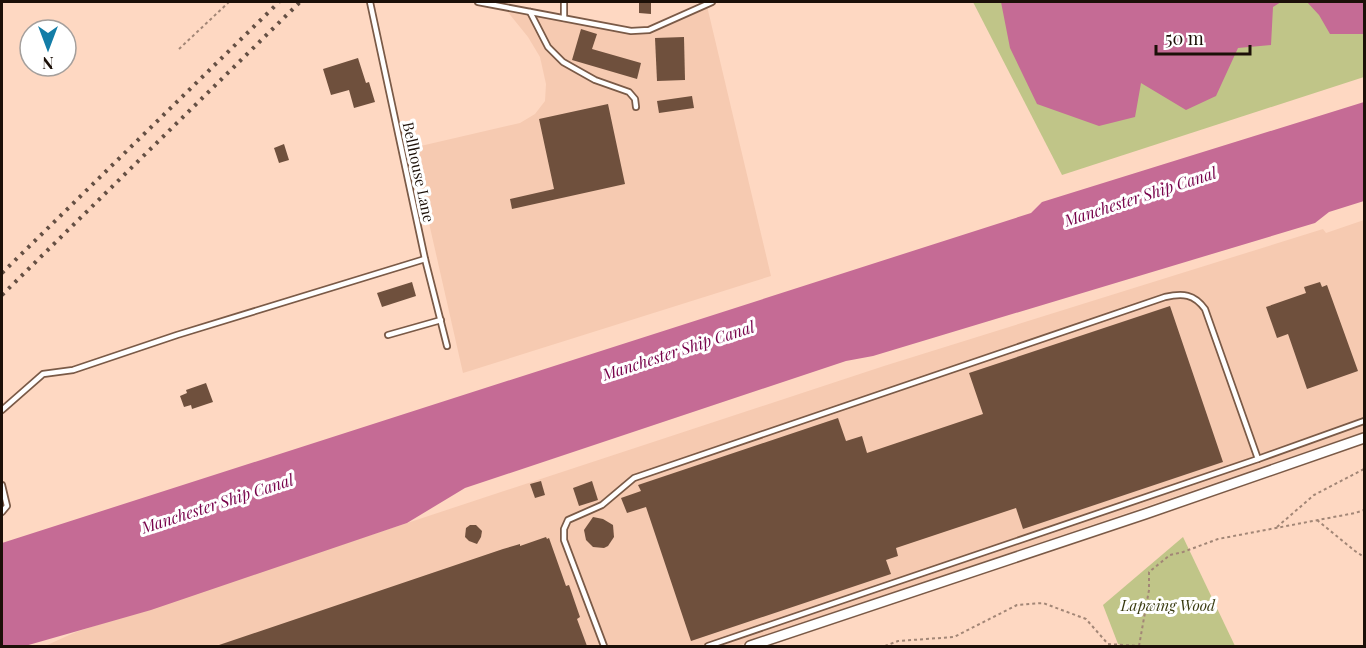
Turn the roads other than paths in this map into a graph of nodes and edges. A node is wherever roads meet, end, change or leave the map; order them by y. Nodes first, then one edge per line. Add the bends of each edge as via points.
1 (370, 2) edge
2 (478, 2) edge
3 (564, 2) edge
4 (712, 2) edge
5 (530, 12) junction
6 (564, 18) junction
7 (636, 107) dead end
8 (425, 259) junction
9 (441, 320) junction
10 (388, 335) dead end
11 (447, 346) dead end
12 (2, 410) edge
13 (1365, 421) edge
14 (1365, 438) edge
15 (1258, 459) junction
16 (2, 485) edge
17 (2, 512) edge
18 (604, 646) edge
19 (708, 646) edge
20 (750, 646) edge

1 - 8 lane, Bellhouse Lane
2 - 5 lane
3 - 6 lane
4 - 6 lane via 649,30 632,31
5 - 6 lane
5 - 7 lane via 548,47 563,62 595,80 629,92
8 - 9 lane, Bellhouse Lane
8 - 12 lane via 73,370 43,374
9 - 10 lane
9 - 11 lane, Bellhouse Lane
13 - 15 lane
14 - 20 street
15 - 18 lane via 1205,309 1189,295 1165,297 634,478 603,505 568,520 564,530 564,540
15 - 19 lane
16 - 17 lane via 7,506

